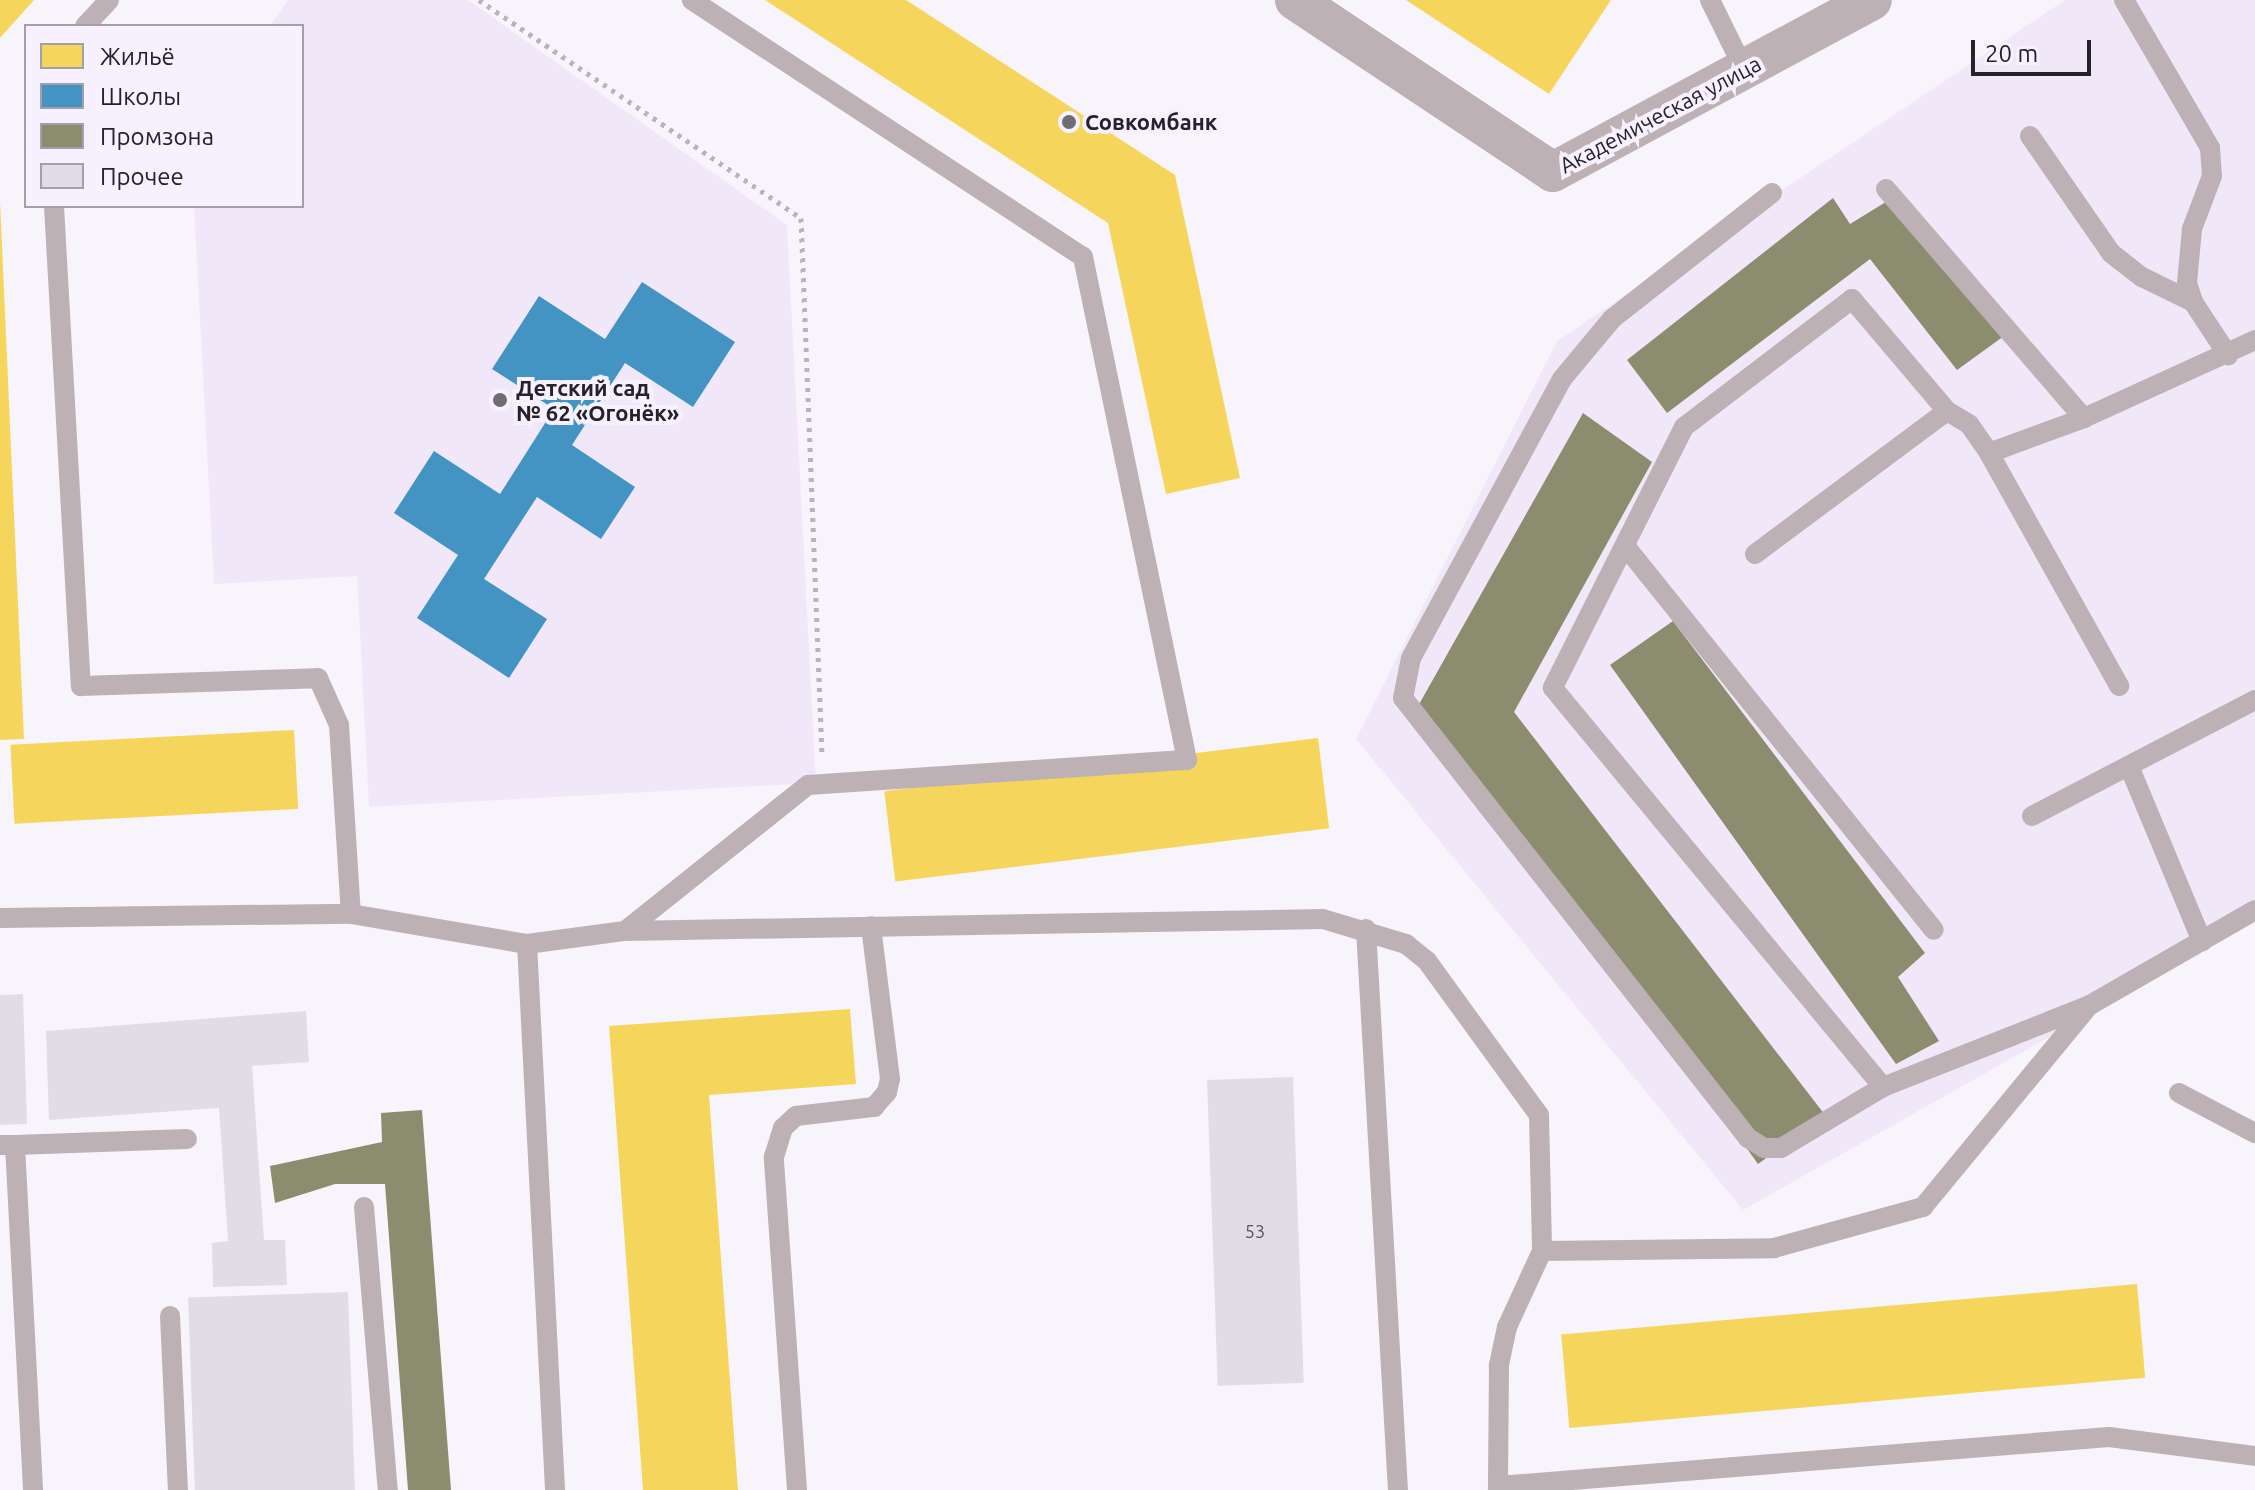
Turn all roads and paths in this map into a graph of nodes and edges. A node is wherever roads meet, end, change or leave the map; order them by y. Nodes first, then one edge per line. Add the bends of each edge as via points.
1 (109, 0) edge
2 (479, 0) edge
3 (692, 0) edge
4 (1295, 0) edge
5 (1710, 0) edge
6 (1872, 0) edge
7 (2124, 0) edge
8 (87, 24) edge
9 (1744, 69) junction
10 (2030, 136) dead end
11 (1886, 189) dead end
12 (1772, 193) dead end
13 (54, 208) edge
14 (2193, 302) junction
15 (2255, 340) edge
16 (2228, 355) junction
17 (1947, 411) junction
18 (2084, 418) junction
19 (1989, 453) junction
20 (1626, 547) junction
21 (1755, 554) dead end
22 (2119, 686) dead end
23 (2255, 700) edge
24 (2129, 766) junction
25 (823, 785) junction
26 (2032, 816) dead end
27 (2255, 910) edge
28 (351, 914) junction
29 (0, 918) edge
30 (871, 926) junction
31 (1366, 929) junction
32 (1934, 930) dead end
33 (625, 931) junction
34 (2202, 941) junction
35 (527, 944) junction
36 (2090, 1005) junction
37 (1883, 1087) junction
38 (2179, 1093) dead end
39 (2255, 1133) edge
40 (187, 1139) dead end
41 (8, 1145) edge
42 (364, 1207) dead end
43 (1542, 1251) junction
44 (170, 1316) dead end
45 (2255, 1456) edge
46 (1498, 1488) edge
47 (33, 1490) edge
48 (178, 1490) edge
49 (388, 1490) edge
50 (555, 1490) edge
51 (797, 1490) edge
52 (1398, 1490) edge

1 - 8 lane
2 - 25 path via 801,218
3 - 25 lane via 1083,257 1187,760
4 - 9 street, Академическая улица via 1553,172
5 - 9 lane
6 - 9 street, Академическая улица
7 - 14 lane via 2210,148 2208,199 2187,254
10 - 14 lane via 2111,253 2142,277
11 - 18 lane
12 - 37 lane via 1612,319 1562,379 1411,658 1403,698 1748,1138 1764,1148 1781,1148
13 - 28 lane via 81,686 318,678 339,725
14 - 16 lane
15 - 16 lane
16 - 18 lane
17 - 19 lane via 1969,424
17 - 20 lane via 1852,299 1684,427
17 - 21 lane
18 - 19 lane
19 - 22 lane
20 - 32 lane
20 - 37 lane via 1553,688
23 - 24 lane
24 - 26 lane
24 - 34 lane
25 - 33 lane via 808,785
27 - 34 lane
28 - 29 lane
28 - 35 lane
30 - 31 lane via 1323,919
30 - 33 lane
30 - 51 lane via 890,1079 887,1092 874,1107 796,1116 783,1128 774,1157
31 - 43 lane via 1406,944 1427,961 1539,1115
31 - 52 lane
33 - 35 lane
34 - 36 lane
35 - 50 lane
36 - 37 lane
36 - 43 lane via 1923,1207 1774,1248
38 - 39 lane
40 - 41 lane
41 - 47 lane
42 - 49 lane
43 - 46 lane via 1507,1327 1499,1366
44 - 48 lane
45 - 46 lane via 2109,1437

